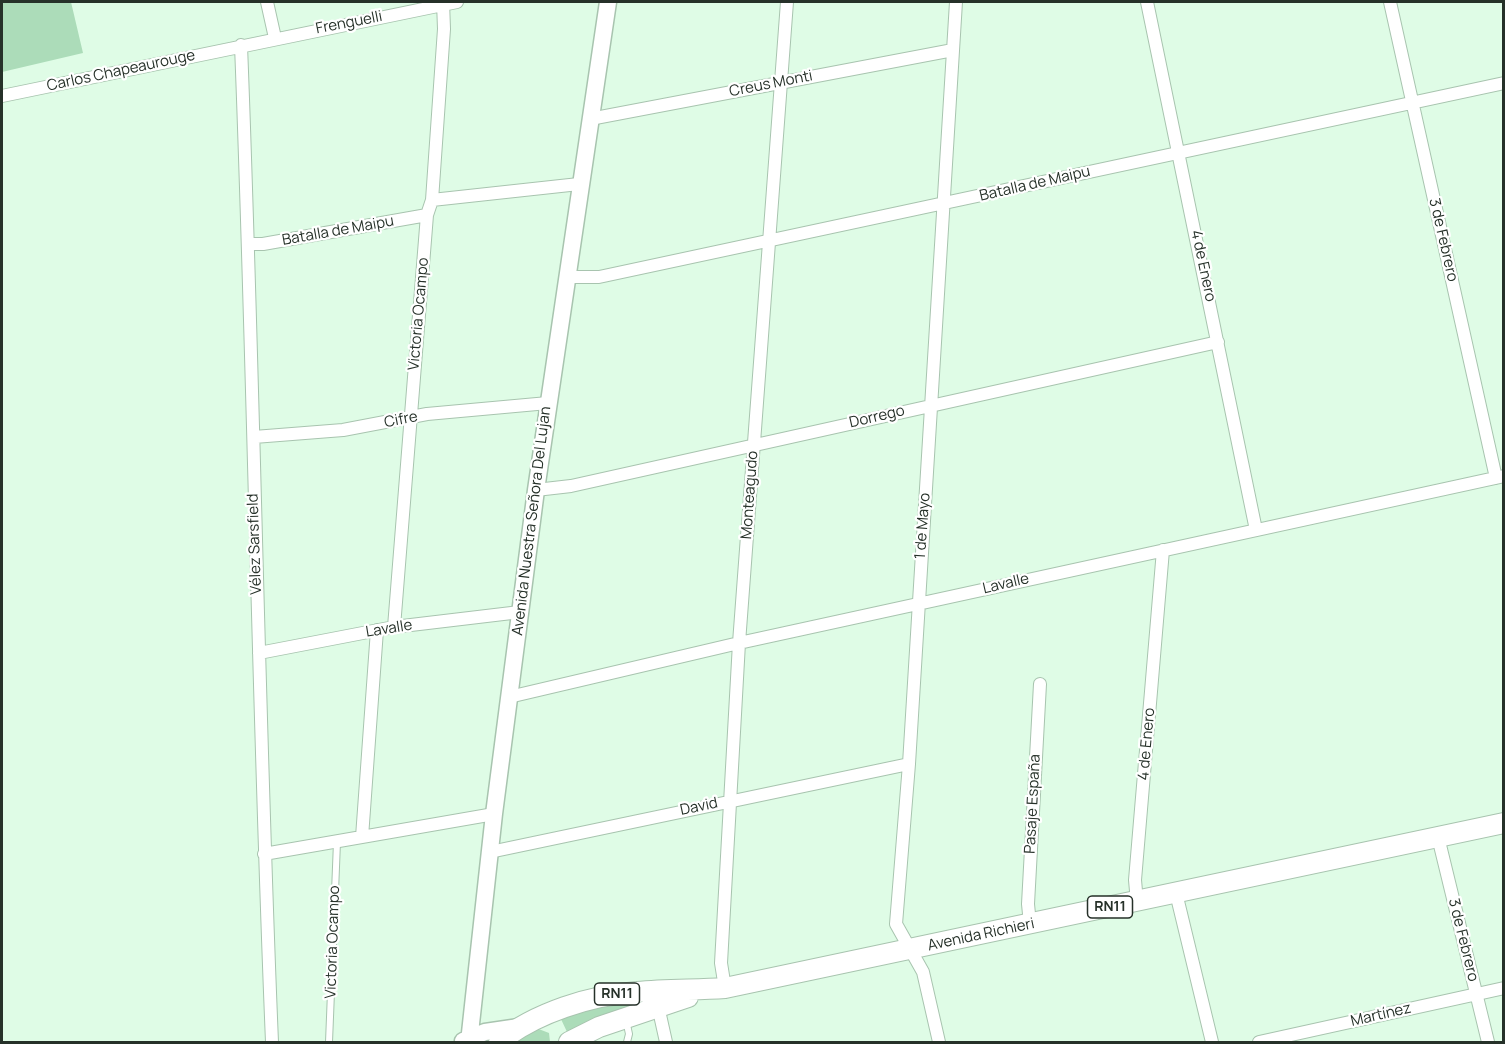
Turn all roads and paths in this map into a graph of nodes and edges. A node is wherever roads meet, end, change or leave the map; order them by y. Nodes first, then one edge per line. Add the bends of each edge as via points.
1 (267, 2) edge
2 (457, 2) edge
3 (608, 2) edge
4 (787, 2) edge
5 (956, 2) edge
6 (1147, 2) edge
7 (1390, 2) edge
8 (443, 3) edge
9 (275, 38) junction
10 (241, 45) junction
11 (953, 50) junction
12 (783, 81) junction
13 (1503, 82) edge
14 (2, 96) edge
15 (1413, 102) junction
16 (590, 119) junction
17 (1179, 151) junction
18 (579, 184) junction
19 (432, 200) junction
20 (945, 204) junction
21 (427, 215) junction
22 (767, 241) junction
23 (249, 244) junction
24 (566, 277) junction
25 (1218, 342) junction
26 (548, 403) junction
27 (931, 404) junction
28 (411, 419) junction
29 (254, 437) junction
30 (753, 446) junction
31 (1500, 477) edge
32 (536, 490) junction
33 (1256, 530) junction
34 (1163, 550) junction
35 (918, 604) junction
36 (520, 612) junction
37 (394, 627) junction
38 (377, 630) junction
39 (739, 643) junction
40 (259, 653) junction
41 (1040, 684) dead end
42 (509, 697) junction
43 (909, 764) junction
44 (730, 801) junction
45 (494, 814) junction
46 (1503, 823) edge
47 (362, 837) junction
48 (1438, 837) junction
49 (337, 841) junction
50 (490, 852) junction
51 (264, 854) junction
52 (1176, 893) junction
53 (1137, 902) junction
54 (1030, 924) junction
55 (910, 951) junction
56 (1503, 988) edge
57 (721, 989) junction
58 (1476, 994) junction
59 (658, 1006) junction
60 (548, 1015) junction
61 (626, 1017) junction
62 (523, 1026) junction
63 (467, 1041) edge
64 (272, 1042) edge
65 (328, 1042) edge
66 (499, 1042) edge
67 (562, 1042) edge
68 (569, 1042) edge
69 (627, 1042) edge
70 (666, 1042) edge
71 (939, 1042) edge
72 (1212, 1042) edge
73 (1258, 1042) edge
74 (1488, 1042) edge

1 - 9 street
2 - 8 street, Frenguelli
3 - 16 street, Avenida Nuestra Señora Del Lujan
4 - 12 street, Monteagudo
5 - 11 street, 1 de Mayo
6 - 17 street, 4 de Enero
7 - 15 street, 3 de Febrero
8 - 9 street, Frenguelli
8 - 19 street, Victoria Ocampo
9 - 10 street, Frenguelli
10 - 14 street, Carlos Chapeaurouge
10 - 23 street, Vélez Sarsfield
11 - 12 street, Creus Monti
11 - 20 street, 1 de Mayo
12 - 16 street, Creus Monti
12 - 22 street, Monteagudo
13 - 15 street, Batalla de Maipu
15 - 17 street, Batalla de Maipu
15 - 31 street, 3 de Febrero
16 - 18 street, Avenida Nuestra Señora Del Lujan
17 - 20 street, Batalla de Maipu
17 - 25 street, 4 de Enero
18 - 19 street
18 - 24 street, Avenida Nuestra Señora Del Lujan
19 - 21 street, Victoria Ocampo
20 - 22 street, Batalla de Maipu
20 - 27 street, 1 de Mayo
21 - 23 street, Batalla de Maipu
21 - 28 street, Victoria Ocampo
22 - 24 street, Batalla de Maipu via 598,277
22 - 30 street, Monteagudo
23 - 29 street, Vélez Sarsfield
24 - 26 street, Avenida Nuestra Señora Del Lujan
25 - 27 street, Dorrego
25 - 33 street, 4 de Enero
26 - 28 street, Cifre via 427,414
26 - 32 street, Avenida Nuestra Señora Del Lujan
27 - 30 street, Dorrego
27 - 35 street, 1 de Mayo
28 - 29 street, Cifre via 343,430
28 - 37 street, Victoria Ocampo
29 - 40 street, Vélez Sarsfield
30 - 32 street, Dorrego via 571,486
30 - 39 street, Monteagudo
31 - 33 street, Lavalle
32 - 36 street, Avenida Nuestra Señora Del Lujan
33 - 34 street, Lavalle
34 - 35 street, Lavalle
34 - 53 street, 4 de Enero via 1135,880
35 - 39 street, Lavalle
35 - 43 street, 1 de Mayo
36 - 37 street, Lavalle
36 - 42 street, Avenida Nuestra Señora Del Lujan
37 - 38 street, Lavalle
38 - 40 street, Lavalle
38 - 47 street
39 - 42 street, Lavalle
39 - 44 street, Monteagudo
40 - 51 street, Vélez Sarsfield
41 - 54 street, Pasaje España
42 - 45 street, Avenida Nuestra Señora Del Lujan
43 - 44 street, David
43 - 55 street, 1 de Mayo via 897,924
44 - 50 street, David
44 - 57 street, Monteagudo
45 - 47 street
45 - 50 street, Avenida Nuestra Señora Del Lujan
46 - 48 main road, Avenida Richieri / RN11
47 - 49 street
48 - 52 main road, Avenida Richieri / RN11
48 - 58 street, 3 de Febrero
49 - 51 street
49 - 65 lane, Victoria Ocampo
50 - 63 street, Avenida Nuestra Señora Del Lujan
51 - 64 street, Vélez Sarsfield
52 - 53 main road, Avenida Richieri / RN11
52 - 72 street
53 - 54 main road, Avenida Richieri / RN11
54 - 55 main road, Avenida Richieri / RN11
55 - 57 main road, Avenida Richieri / RN11
55 - 71 street, 1 de Mayo via 923,972
56 - 58 street, Martínez
57 - 59 main road, RN11
57 - 60 main road, Avenida Richieri / RN11 via 611,995
58 - 73 street, Martínez
58 - 74 street, 3 de Febrero
59 - 61 main road, RN11
59 - 70 street
60 - 62 main road, Avenida Richieri / RN11
60 - 67 main road via 560,1027
61 - 68 main road, RN11
61 - 69 lane
62 - 63 street, Avenida Richieri
62 - 66 main road, RN11

